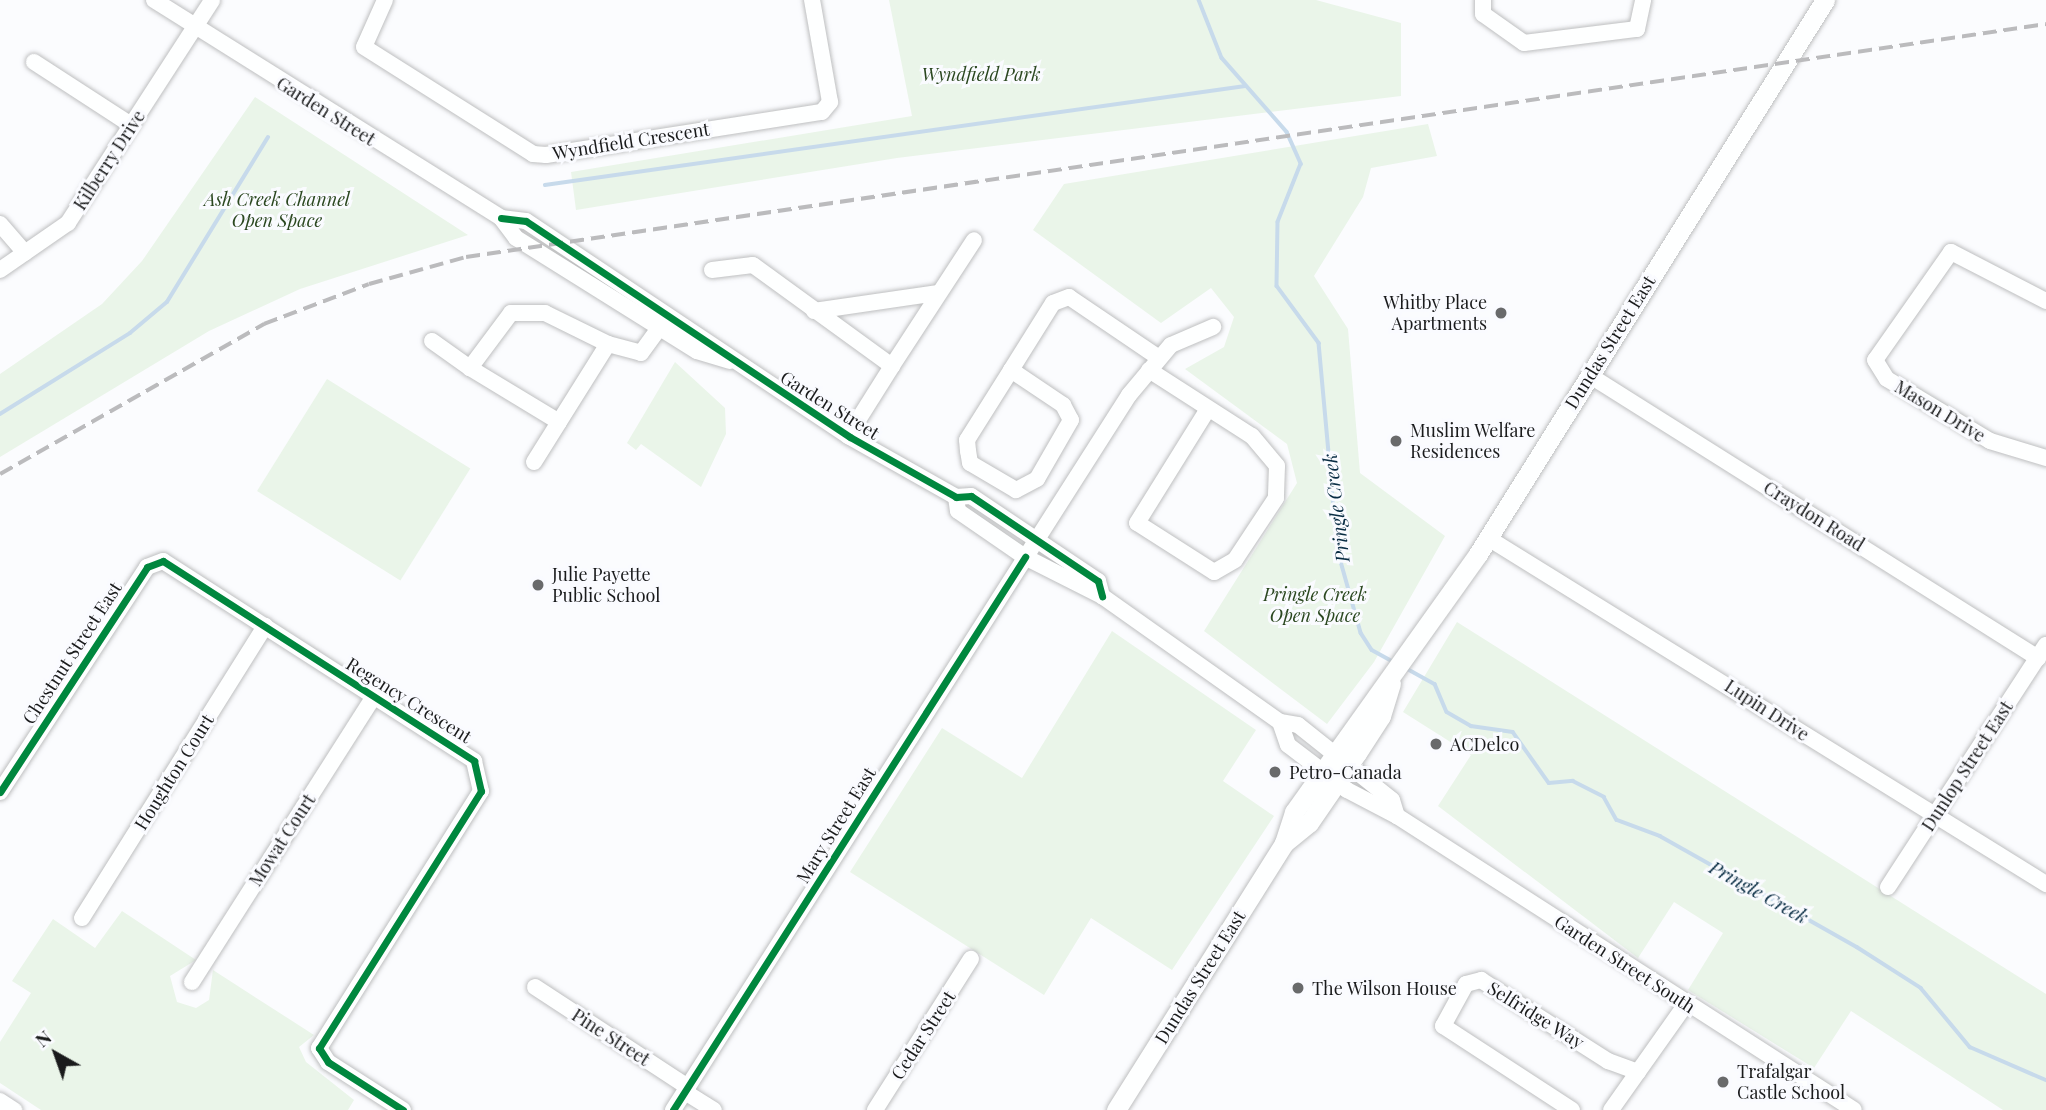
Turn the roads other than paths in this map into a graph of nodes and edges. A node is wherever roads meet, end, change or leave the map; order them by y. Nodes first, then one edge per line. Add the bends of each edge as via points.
1 (154, 0) edge
2 (212, 0) edge
3 (385, 0) edge
4 (812, 0) edge
5 (1483, 0) edge
6 (1643, 0) edge
7 (1825, 0) edge
8 (196, 27) junction
9 (34, 62) dead end
10 (131, 125) junction
11 (501, 218) junction
12 (0, 224) edge
13 (974, 240) dead end
14 (25, 253) junction
15 (0, 270) edge
16 (712, 270) dead end
17 (937, 293) junction
18 (2046, 301) edge
19 (814, 311) junction
20 (685, 323) junction
21 (656, 325) junction
22 (1213, 327) dead end
23 (432, 341) dead end
24 (608, 344) junction
25 (729, 361) junction
26 (1154, 364) junction
27 (892, 366) junction
28 (470, 368) junction
29 (1011, 370) junction
30 (1589, 375) junction
31 (1208, 410) junction
32 (559, 422) junction
33 (848, 436) junction
34 (2046, 458) edge
35 (534, 462) dead end
36 (956, 497) junction
37 (1488, 538) junction
38 (1037, 540) junction
39 (1025, 557) junction
40 (147, 567) joint
41 (1102, 596) junction
42 (265, 625) junction
43 (2042, 652) edge
44 (373, 698) junction
45 (1335, 768) junction
46 (0, 792) edge
47 (1934, 817) junction
48 (2046, 884) edge
49 (1888, 887) dead end
50 (82, 918) dead end
51 (971, 960) dead end
52 (192, 982) dead end
53 (535, 987) dead end
54 (1686, 1004) junction
55 (1638, 1072) junction
56 (686, 1089) junction
57 (0, 1101) edge
58 (14, 1110) edge
59 (403, 1110) edge
60 (673, 1110) edge
61 (713, 1110) edge
62 (874, 1110) edge
63 (1116, 1110) edge
64 (1572, 1110) edge
65 (1611, 1110) edge
66 (1854, 1110) edge

1 - 8 street, Garden Street
2 - 8 street, Kilberry Drive
3 - 4 street, Wyndfield Crescent via 364,47 533,153 546,155 822,113 830,103
5 - 6 street via 1483,14 1524,43 1637,29
7 - 30 main road, Dundas Street East
8 - 10 street, Kilberry Drive
8 - 11 street, Garden Street
9 - 10 street
10 - 14 street, Kilberry Drive via 68,223
11 - 20 street, Garden Street via 526,221
11 - 21 street, Garden Street via 516,238
12 - 14 street
13 - 17 street
14 - 15 street, Kilberry Drive
16 - 19 street via 753,265
17 - 19 street
17 - 27 street
18 - 34 street, Mason Drive via 1951,252 1879,350 1880,373 1990,441
19 - 27 street
20 - 21 street
20 - 25 street, Garden Street via 719,345
21 - 24 street via 641,353
21 - 25 street, Garden Street via 711,358
22 - 26 street, Mary Street East
23 - 28 street
24 - 28 street via 545,313 511,313 499,321
24 - 32 street
25 - 33 street, Garden Street
26 - 29 street via 1069,297 1053,303
26 - 31 street
26 - 38 street, Mary Street East
27 - 33 street
28 - 32 street
29 - 29 street via 967,440 970,463 1016,490 1037,479 1071,420 1063,405
30 - 37 main road, Dundas Street East
30 - 43 street, Craydon Road
31 - 31 street via 1138,523 1214,572 1235,560 1280,482 1262,444
32 - 35 street
33 - 36 street, Garden Street
36 - 38 street, Garden Street via 971,496
36 - 39 street, Garden Street via 958,511
37 - 45 main road, Dundas Street East via 1394,679 1381,716
37 - 47 street, Lupin Drive
38 - 39 street, Mary Street East
38 - 41 street, Garden Street via 1098,581
39 - 41 street, Garden Street via 1089,595
39 - 56 street, Mary Street East
40 - 42 street, Regency Crescent via 163,561
40 - 46 street, Chestnut Street East
41 - 45 street, Garden Street via 1280,722 1288,745
42 - 44 street, Regency Crescent
42 - 50 street, Houghton Court
43 - 47 street, Dunlop Street East
44 - 52 street, Mowat Court
44 - 59 street, Regency Crescent via 474,761 483,780 319,1048 328,1062
45 - 54 street, Garden Street South via 1392,800 1397,816
45 - 63 main road, Dundas Street East via 1309,823 1284,843
47 - 48 street, Lupin Drive
47 - 49 street, Dunlop Street East
51 - 62 street, Cedar Street
53 - 56 street, Pine Street
54 - 55 street
54 - 66 street, Garden Street South
55 - 64 street, Selfridge Way via 1608,1061 1481,980 1465,984 1443,1026
55 - 65 street
56 - 60 street, Mary Street East
56 - 61 street, Pine Street
57 - 58 street

